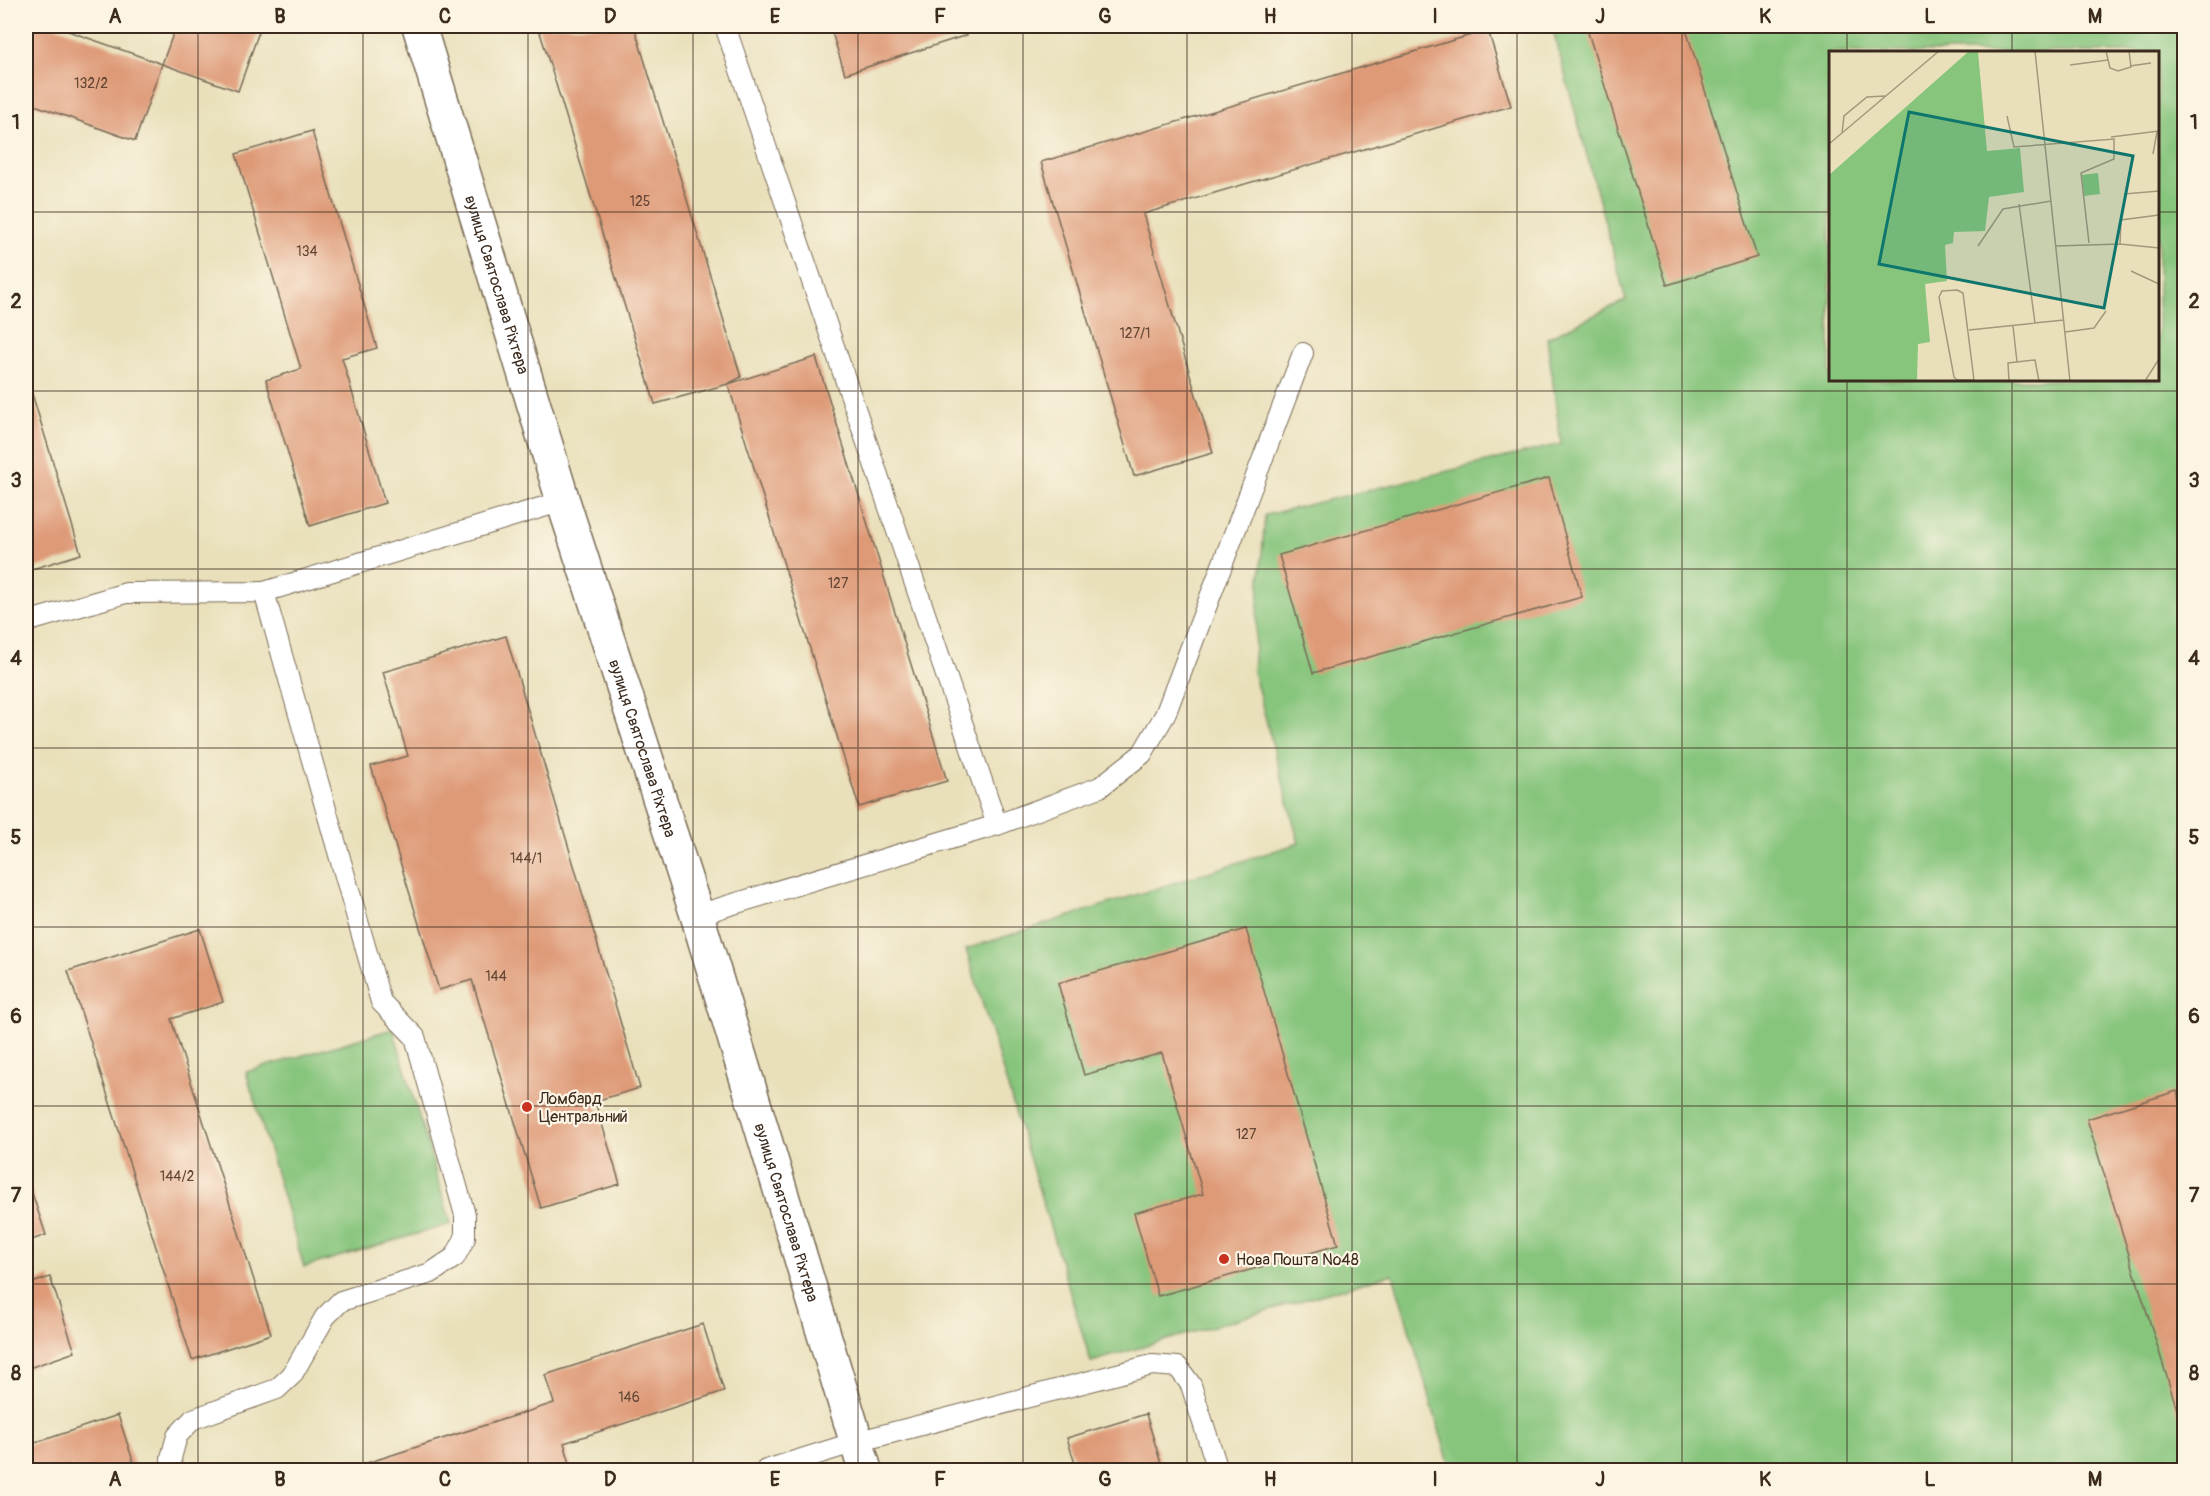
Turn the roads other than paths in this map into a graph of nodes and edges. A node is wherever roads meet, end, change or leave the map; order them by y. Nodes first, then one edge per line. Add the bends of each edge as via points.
1 (419, 26) edge
2 (725, 26) edge
3 (1303, 353) dead end
4 (563, 501) junction
5 (264, 592) junction
6 (26, 622) edge
7 (997, 825) junction
8 (697, 915) junction
9 (861, 1456) edge
10 (172, 1470) edge
11 (766, 1470) edge
12 (1218, 1470) edge

1 - 4 main road, вулиця Святослава Ріхтера
2 - 7 lane
3 - 7 lane via 1165,715 1142,754 1100,787
4 - 5 lane
4 - 8 main road, вулиця Святослава Ріхтера
5 - 6 lane via 126,593
5 - 10 lane via 381,1002 415,1037 465,1215 465,1238 454,1257 431,1273 341,1301 325,1317 292,1375 278,1389 193,1419 177,1436
7 - 8 lane
8 - 9 main road, вулиця Святослава Ріхтера
9 - 11 lane
9 - 12 lane via 1152,1365 1178,1368 1191,1385

